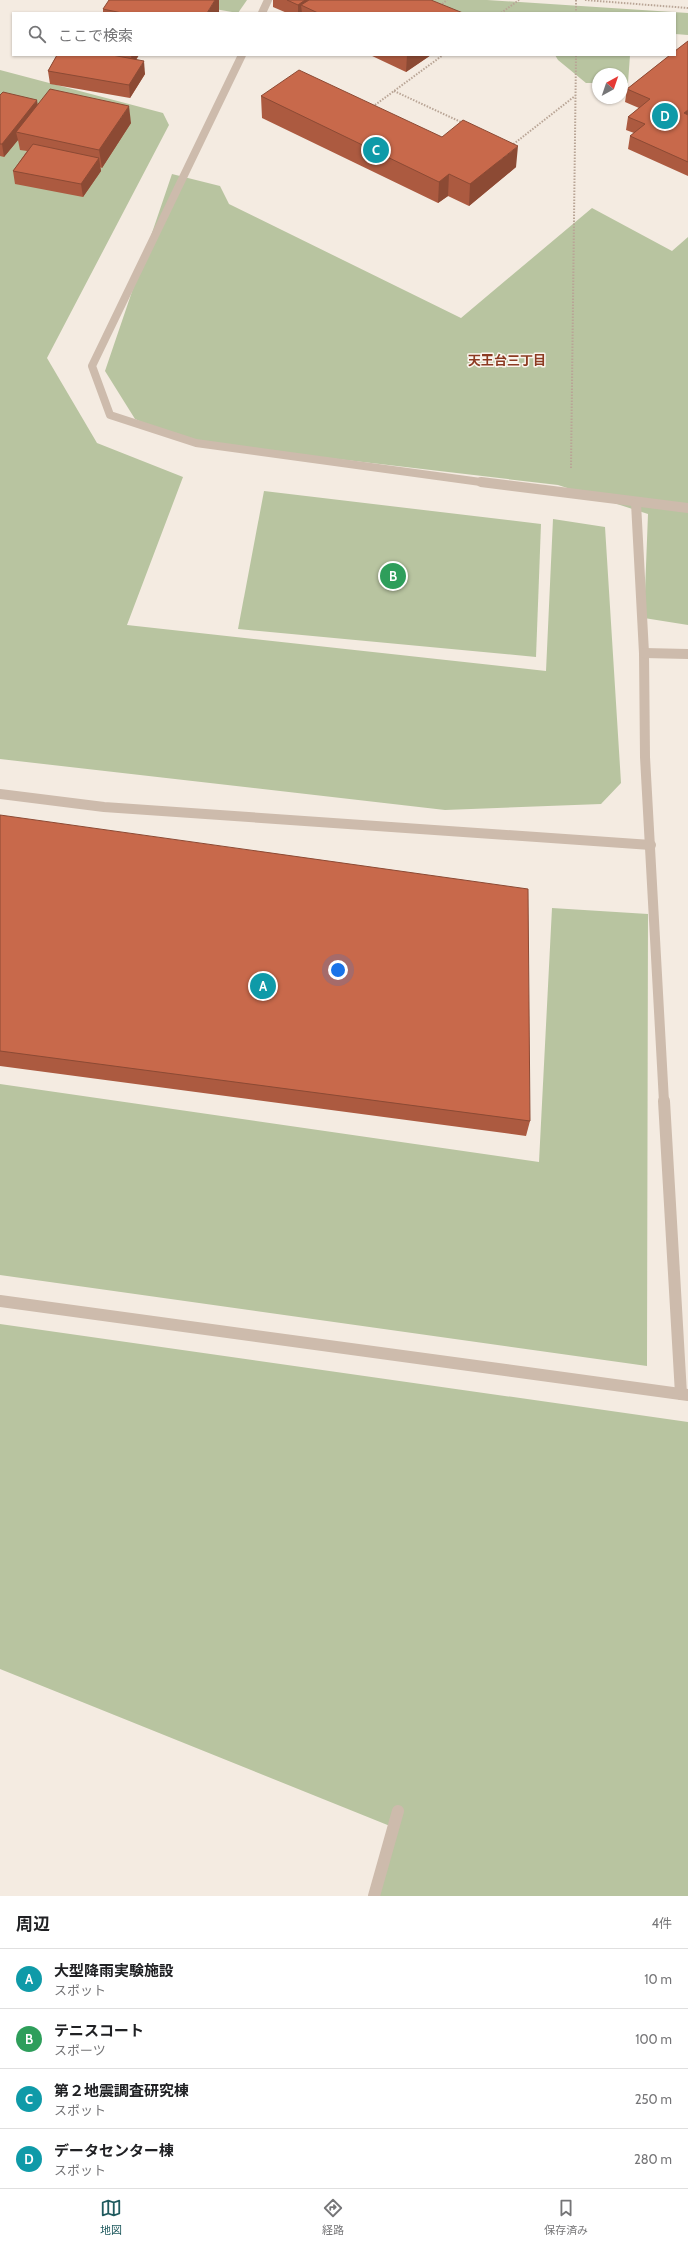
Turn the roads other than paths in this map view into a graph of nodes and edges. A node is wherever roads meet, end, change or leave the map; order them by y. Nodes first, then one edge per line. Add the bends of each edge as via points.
1 (268, 0) edge
2 (262, 12) edge
3 (242, 56) edge
4 (636, 503) junction
5 (688, 508) edge
6 (644, 653) junction
7 (688, 654) edge
8 (0, 794) edge
9 (651, 845) junction
10 (0, 1301) edge
11 (684, 1395) edge
12 (398, 1811) dead end
13 (374, 1896) edge

1 - 2 street
3 - 4 street via 92,366 110,415 196,443
4 - 5 street
4 - 6 street
6 - 7 street
6 - 9 street via 645,757
8 - 9 street via 104,807
9 - 11 street
10 - 11 street
12 - 13 street

